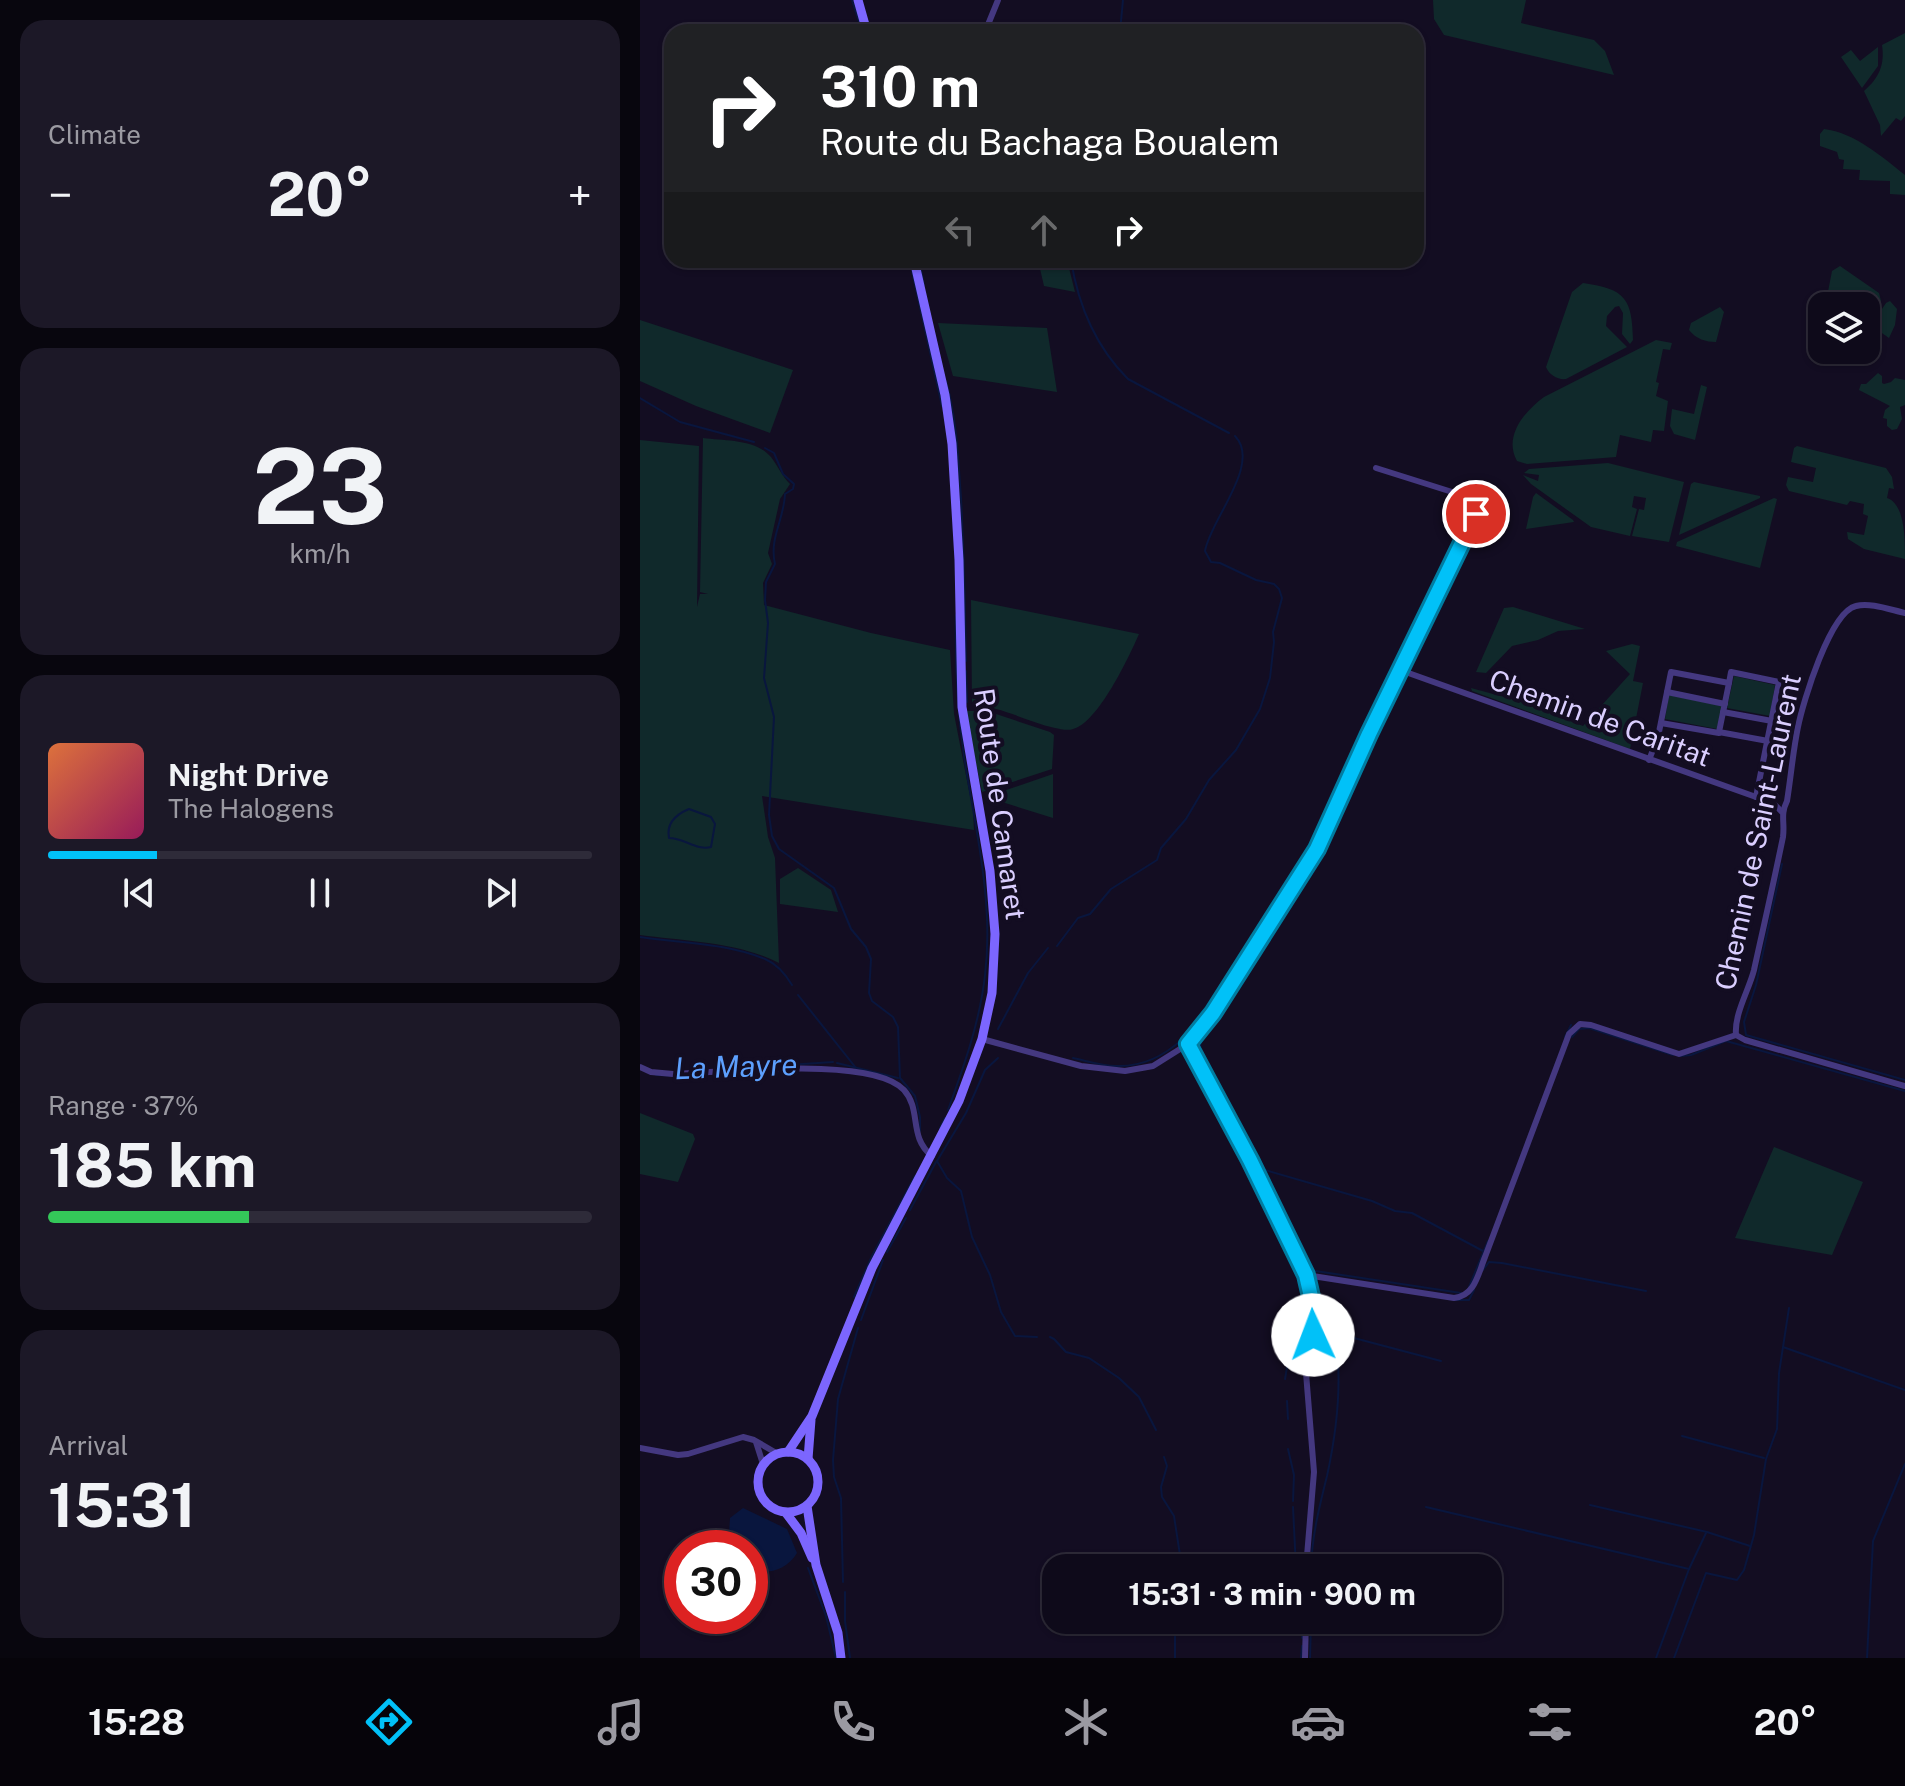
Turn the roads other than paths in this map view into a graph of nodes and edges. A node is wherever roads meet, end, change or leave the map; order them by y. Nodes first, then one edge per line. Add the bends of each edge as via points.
1 (858, 0) edge
2 (998, 0) edge
3 (865, 24) edge
4 (988, 24) edge
5 (916, 268) edge
6 (1376, 468) dead end
7 (1905, 613) edge
8 (1400, 670) junction
9 (1729, 683) junction
10 (1667, 692) junction
11 (1725, 704) junction
12 (1723, 712) junction
13 (1772, 721) junction
14 (1661, 723) junction
15 (1719, 732) junction
16 (1768, 741) junction
17 (1649, 760) junction
18 (1756, 797) junction
19 (1782, 812) junction
20 (1736, 1035) junction
21 (982, 1039) junction
22 (1188, 1044) junction
23 (640, 1067) edge
24 (1905, 1086) edge
25 (936, 1148) junction
26 (1306, 1275) junction
27 (812, 1416) junction
28 (754, 1440) junction
29 (640, 1448) edge
30 (783, 1453) junction
31 (808, 1459) junction
32 (763, 1464) junction
33 (807, 1506) junction
34 (786, 1513) junction
35 (1306, 1554) edge
36 (816, 1565) junction
37 (1306, 1634) edge
38 (841, 1658) edge
39 (1305, 1658) edge

1 - 3 main road
2 - 4 street
5 - 21 main road, Route de Camaret via 951,431 962,707 994,912 993,984
6 - 8 street via 1477,503
7 - 19 street, Chemin de Saint-Laurent via 1854,606 1838,621 1804,704
8 - 17 street, Chemin de Caritat
8 - 22 street via 1317,849
9 - 10 street via 1671,672
9 - 11 street
9 - 13 street via 1731,672 1779,682
10 - 11 street
10 - 14 street
11 - 12 street
12 - 13 street
12 - 15 street
13 - 16 street
14 - 15 street
14 - 17 street
15 - 16 street
16 - 18 street
17 - 18 street, Chemin de Caritat
18 - 19 street, Chemin de Caritat
19 - 20 street, Chemin de Saint-Laurent via 1784,832
20 - 24 street
20 - 26 street via 1679,1054 1591,1025 1576,1025 1485,1257 1471,1290 1461,1298
21 - 22 street via 1081,1066 1125,1071 1153,1066
21 - 25 main road, Route de Camaret
22 - 26 street
23 - 25 street via 673,1074 836,1069 894,1081 911,1099 924,1149
25 - 27 main road, Route de Camaret via 872,1268
26 - 35 street via 1314,1310 1306,1373 1314,1472
27 - 30 main road, Route de Camaret
27 - 31 main road, Route de Camaret
28 - 29 street via 739,1438 678,1455
28 - 30 street
28 - 32 street
30 - 31 main road
30 - 32 main road, Route de Camaret
31 - 33 main road, Route de Camaret via 818,1477 817,1491
32 - 34 main road, Route de Camaret via 757,1481 761,1497
33 - 34 main road
33 - 36 main road, Route de Camaret
34 - 36 main road, Route de Camaret
36 - 38 main road, Route de Camaret
37 - 39 street

